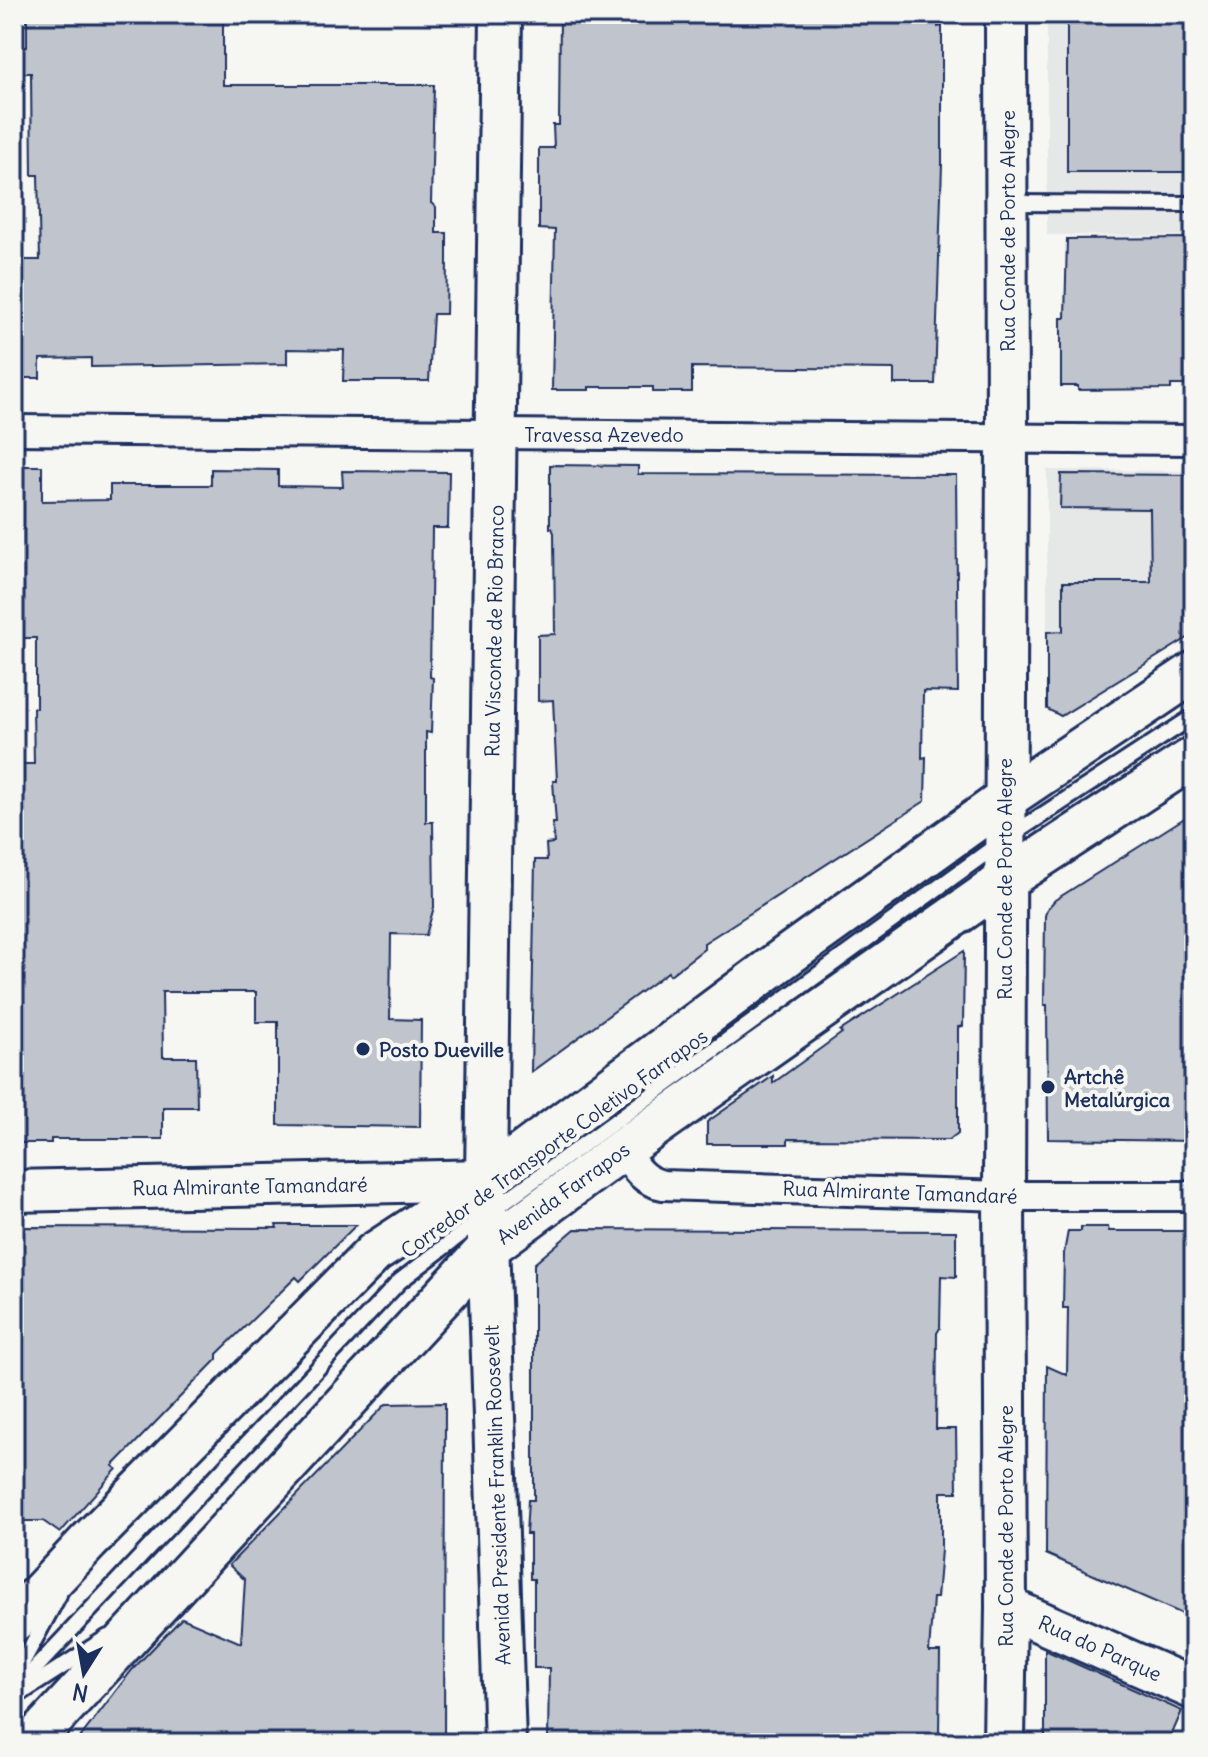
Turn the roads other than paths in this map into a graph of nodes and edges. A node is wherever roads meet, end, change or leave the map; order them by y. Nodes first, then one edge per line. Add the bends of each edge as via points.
1 (501, 14) edge
2 (1006, 14) edge
3 (1007, 203) junction
4 (1194, 204) edge
5 (14, 430) edge
6 (496, 434) junction
7 (1007, 438) junction
8 (1194, 440) edge
9 (1194, 672) edge
10 (1194, 716) edge
11 (1194, 757) edge
12 (1004, 800) junction
13 (1004, 840) junction
14 (1004, 881) junction
15 (623, 1149) junction
16 (14, 1191) edge
17 (1004, 1196) junction
18 (1194, 1196) edge
19 (487, 1214) junction
20 (88, 1542) junction
21 (157, 1605) junction
22 (1006, 1607) junction
23 (14, 1621) edge
24 (14, 1678) edge
25 (1194, 1689) edge
26 (14, 1691) edge
27 (14, 1698) edge
28 (31, 1743) edge
29 (505, 1743) edge
30 (1004, 1743) edge

1 - 6 main road, Rua Visconde de Rio Branco
2 - 3 main road, Rua Conde de Porto Alegre
3 - 4 lane
3 - 7 main road, Rua Conde de Porto Alegre
5 - 6 street, Travessa Azevedo
6 - 7 street, Travessa Azevedo
6 - 19 main road, Rua Visconde de Rio Branco
7 - 8 street, Travessa Azevedo
7 - 12 main road, Rua Conde de Porto Alegre
9 - 12 main road, Avenida Farrapos
10 - 13 lane, Corredor de Transporte Coletivo Farrapos
11 - 14 main road, Avenida Farrapos
12 - 13 main road, Rua Conde de Porto Alegre
12 - 19 main road, Avenida Farrapos via 788,955
13 - 14 main road, Rua Conde de Porto Alegre
13 - 19 lane, Corredor de Transporte Coletivo Farrapos
14 - 15 main road, Avenida Farrapos
14 - 17 main road, Rua Conde de Porto Alegre
15 - 17 street, Rua Almirante Tamandaré via 641,1176 663,1185
15 - 19 main road, Avenida Farrapos
16 - 19 main road, Rua Almirante Tamandaré
17 - 18 street, Rua Almirante Tamandaré
17 - 22 main road, Rua Conde de Porto Alegre
19 - 20 main road, Avenida Farrapos via 374,1253
19 - 21 main road, Avenida Farrapos
19 - 26 lane, Corredor de Transporte Coletivo Farrapos via 400,1281
19 - 29 main road, Avenida Presidente Franklin Roosevelt
20 - 23 main road, Avenida Farrapos
20 - 24 lane
21 - 27 lane
21 - 28 main road, Avenida Farrapos
22 - 25 main road, Rua do Parque
22 - 30 main road, Rua Conde de Porto Alegre

